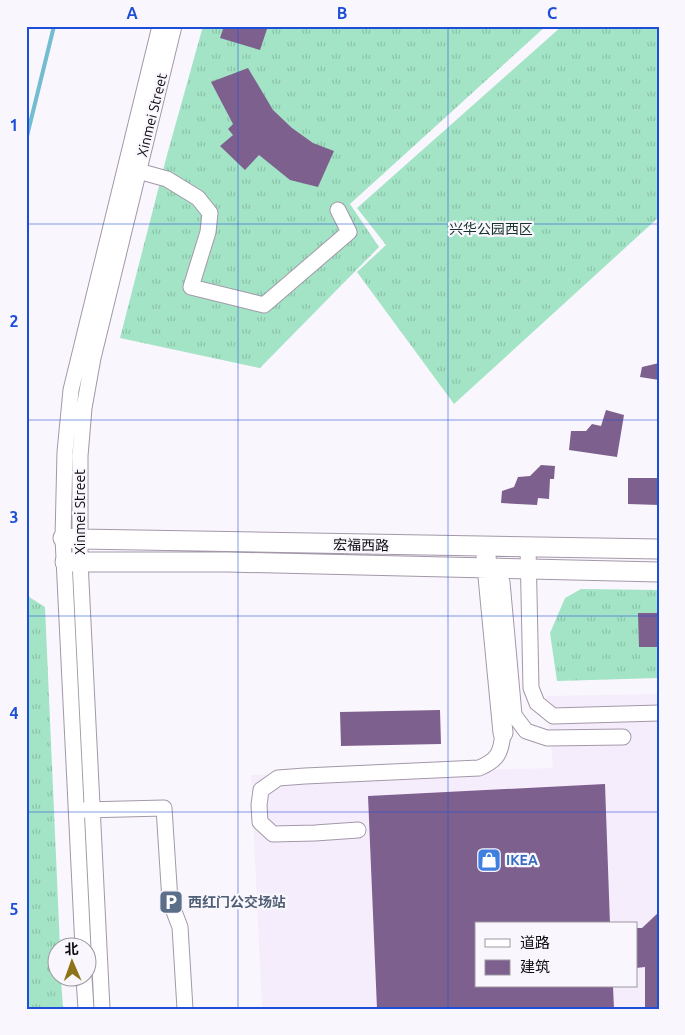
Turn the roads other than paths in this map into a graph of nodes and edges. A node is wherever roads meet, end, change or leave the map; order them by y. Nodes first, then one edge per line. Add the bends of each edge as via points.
1 (160, 26) edge
2 (174, 26) edge
3 (138, 171) junction
4 (338, 210) dead end
5 (72, 538) junction
6 (485, 547) junction
7 (528, 548) junction
8 (659, 549) edge
9 (72, 562) junction
10 (487, 568) junction
11 (528, 570) junction
12 (659, 572) edge
13 (502, 582) dead end
14 (659, 713) edge
15 (503, 733) joint
16 (623, 737) dead end
17 (75, 810) junction
18 (93, 810) junction
19 (358, 830) dead end
20 (82, 938) edge
21 (85, 988) edge
22 (86, 1009) edge
23 (102, 1009) edge
24 (185, 1009) edge

1 - 5 street, Xinmei Street via 71,390 65,452
2 - 3 street, Xinmei Street
3 - 4 street via 167,179 198,198 210,213 208,232 192,287 264,305 349,232
3 - 5 street, Xinmei Street via 84,408
5 - 6 main road, 宏福西路
5 - 9 street, Xinmei Street
6 - 7 main road, 宏福西路
6 - 10 main road
7 - 8 main road, 宏福西路
7 - 11 street
9 - 10 main road, 宏福西路
9 - 17 street, Xinmei Street
9 - 18 street, Xinmei Street
10 - 11 main road, 宏福西路
10 - 15 main road
11 - 12 main road, 宏福西路
11 - 14 street via 531,688 537,703 552,716
13 - 16 street via 514,714 526,731 547,738
15 - 19 street via 501,749 493,762 479,768 278,778 262,790 260,822 273,834
17 - 18 street
17 - 20 street, Xinmei Street
18 - 23 street, Xinmei Street
18 - 24 street via 164,808 170,901 180,927
21 - 22 street

